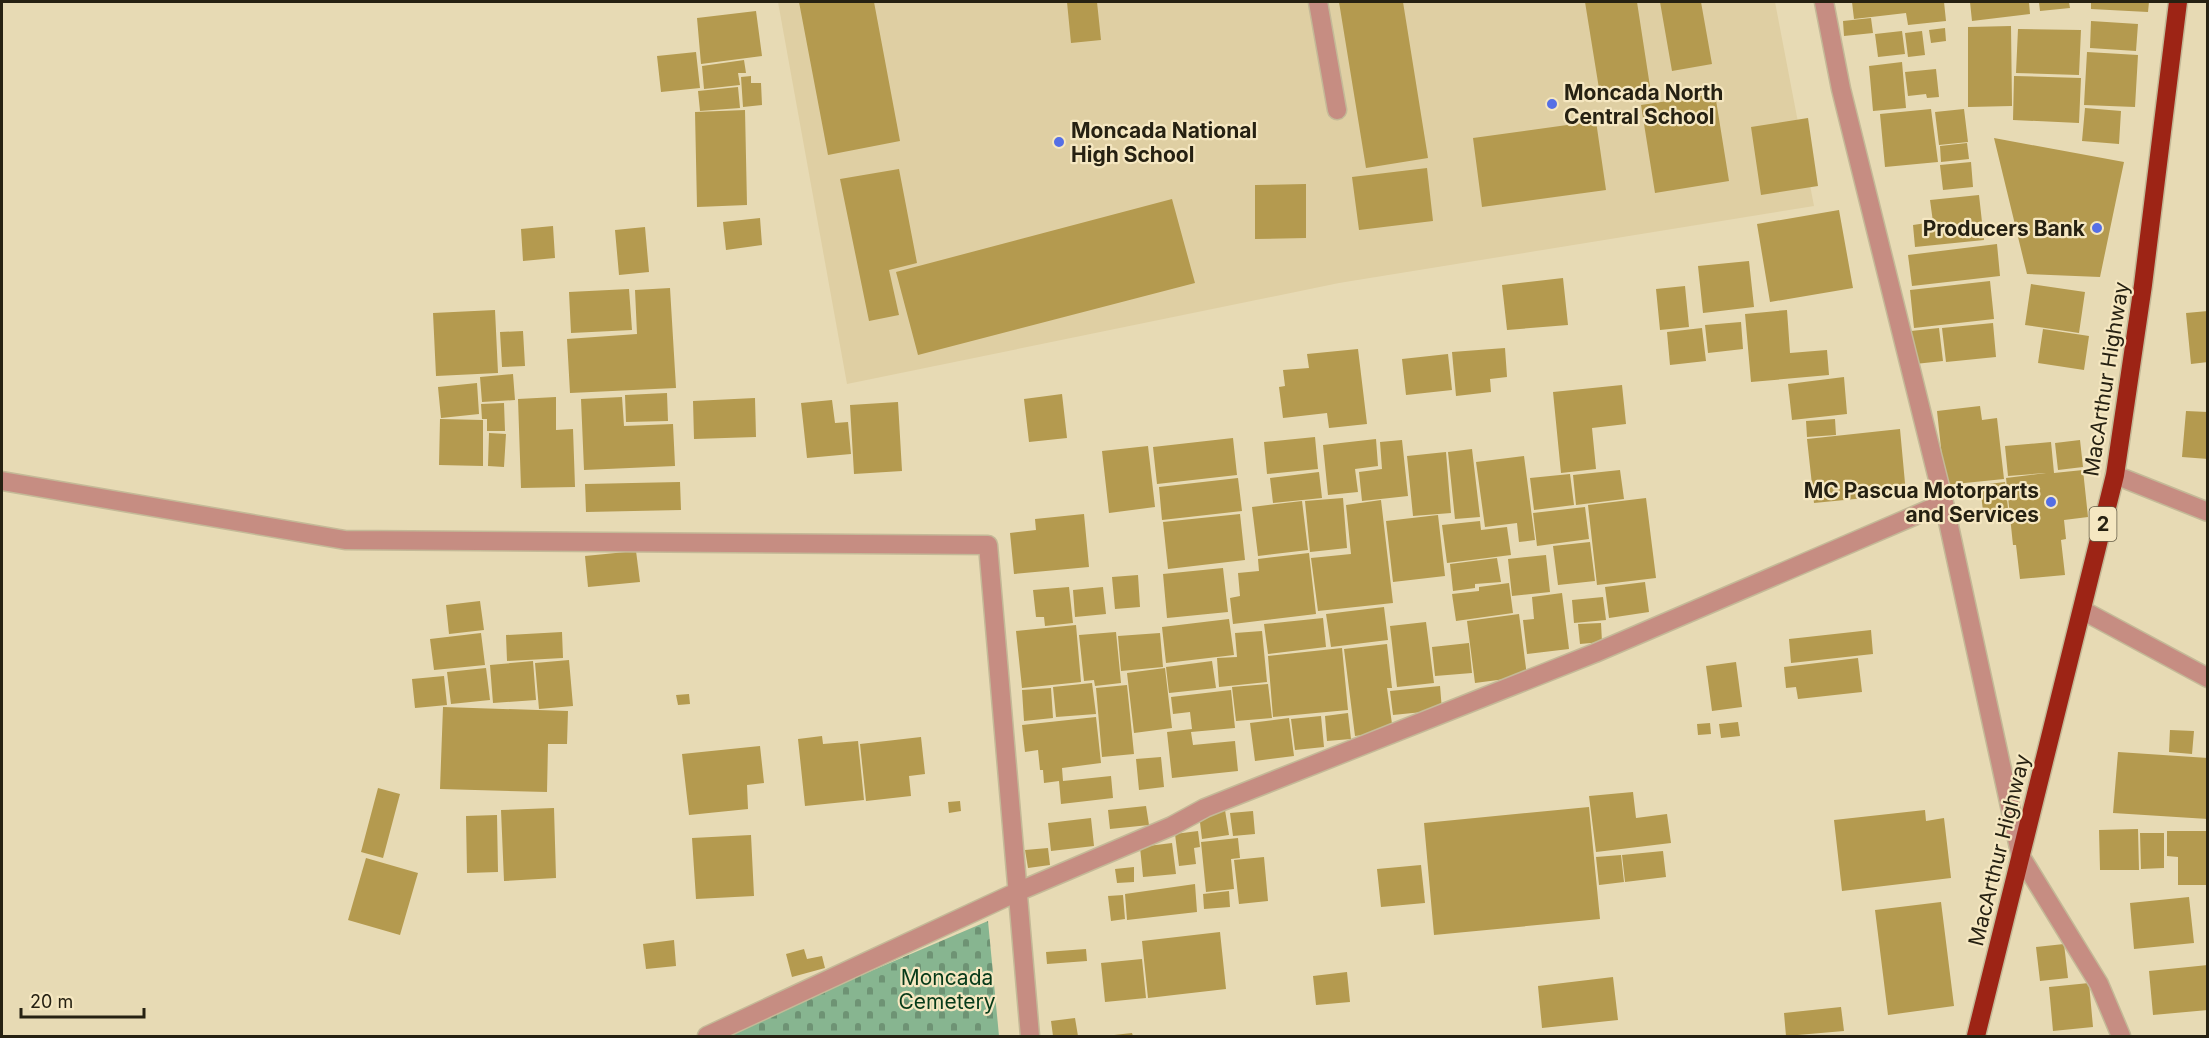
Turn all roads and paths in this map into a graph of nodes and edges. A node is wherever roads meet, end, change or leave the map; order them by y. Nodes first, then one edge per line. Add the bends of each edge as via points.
1 (1318, 2) edge
2 (1824, 2) edge
3 (2178, 2) edge
4 (1337, 110) dead end
5 (2115, 475) junction
6 (2, 481) edge
7 (1944, 503) junction
8 (2208, 512) edge
9 (2082, 610) junction
10 (2208, 678) edge
11 (2021, 856) junction
12 (1017, 892) junction
13 (707, 1036) edge
14 (1030, 1036) edge
15 (1976, 1036) edge
16 (2121, 1036) edge

1 - 4 street
2 - 7 street via 1841,89
3 - 5 highway, MacArthur Highway / 2
5 - 8 street
5 - 9 highway, MacArthur Highway / 2
6 - 12 street via 345,540 988,545
7 - 11 street
7 - 12 street via 1595,653 1205,808
9 - 10 street
9 - 11 highway, MacArthur Highway / 2
11 - 15 highway, MacArthur Highway / 2
11 - 16 street via 2099,984
12 - 13 street
12 - 14 street

